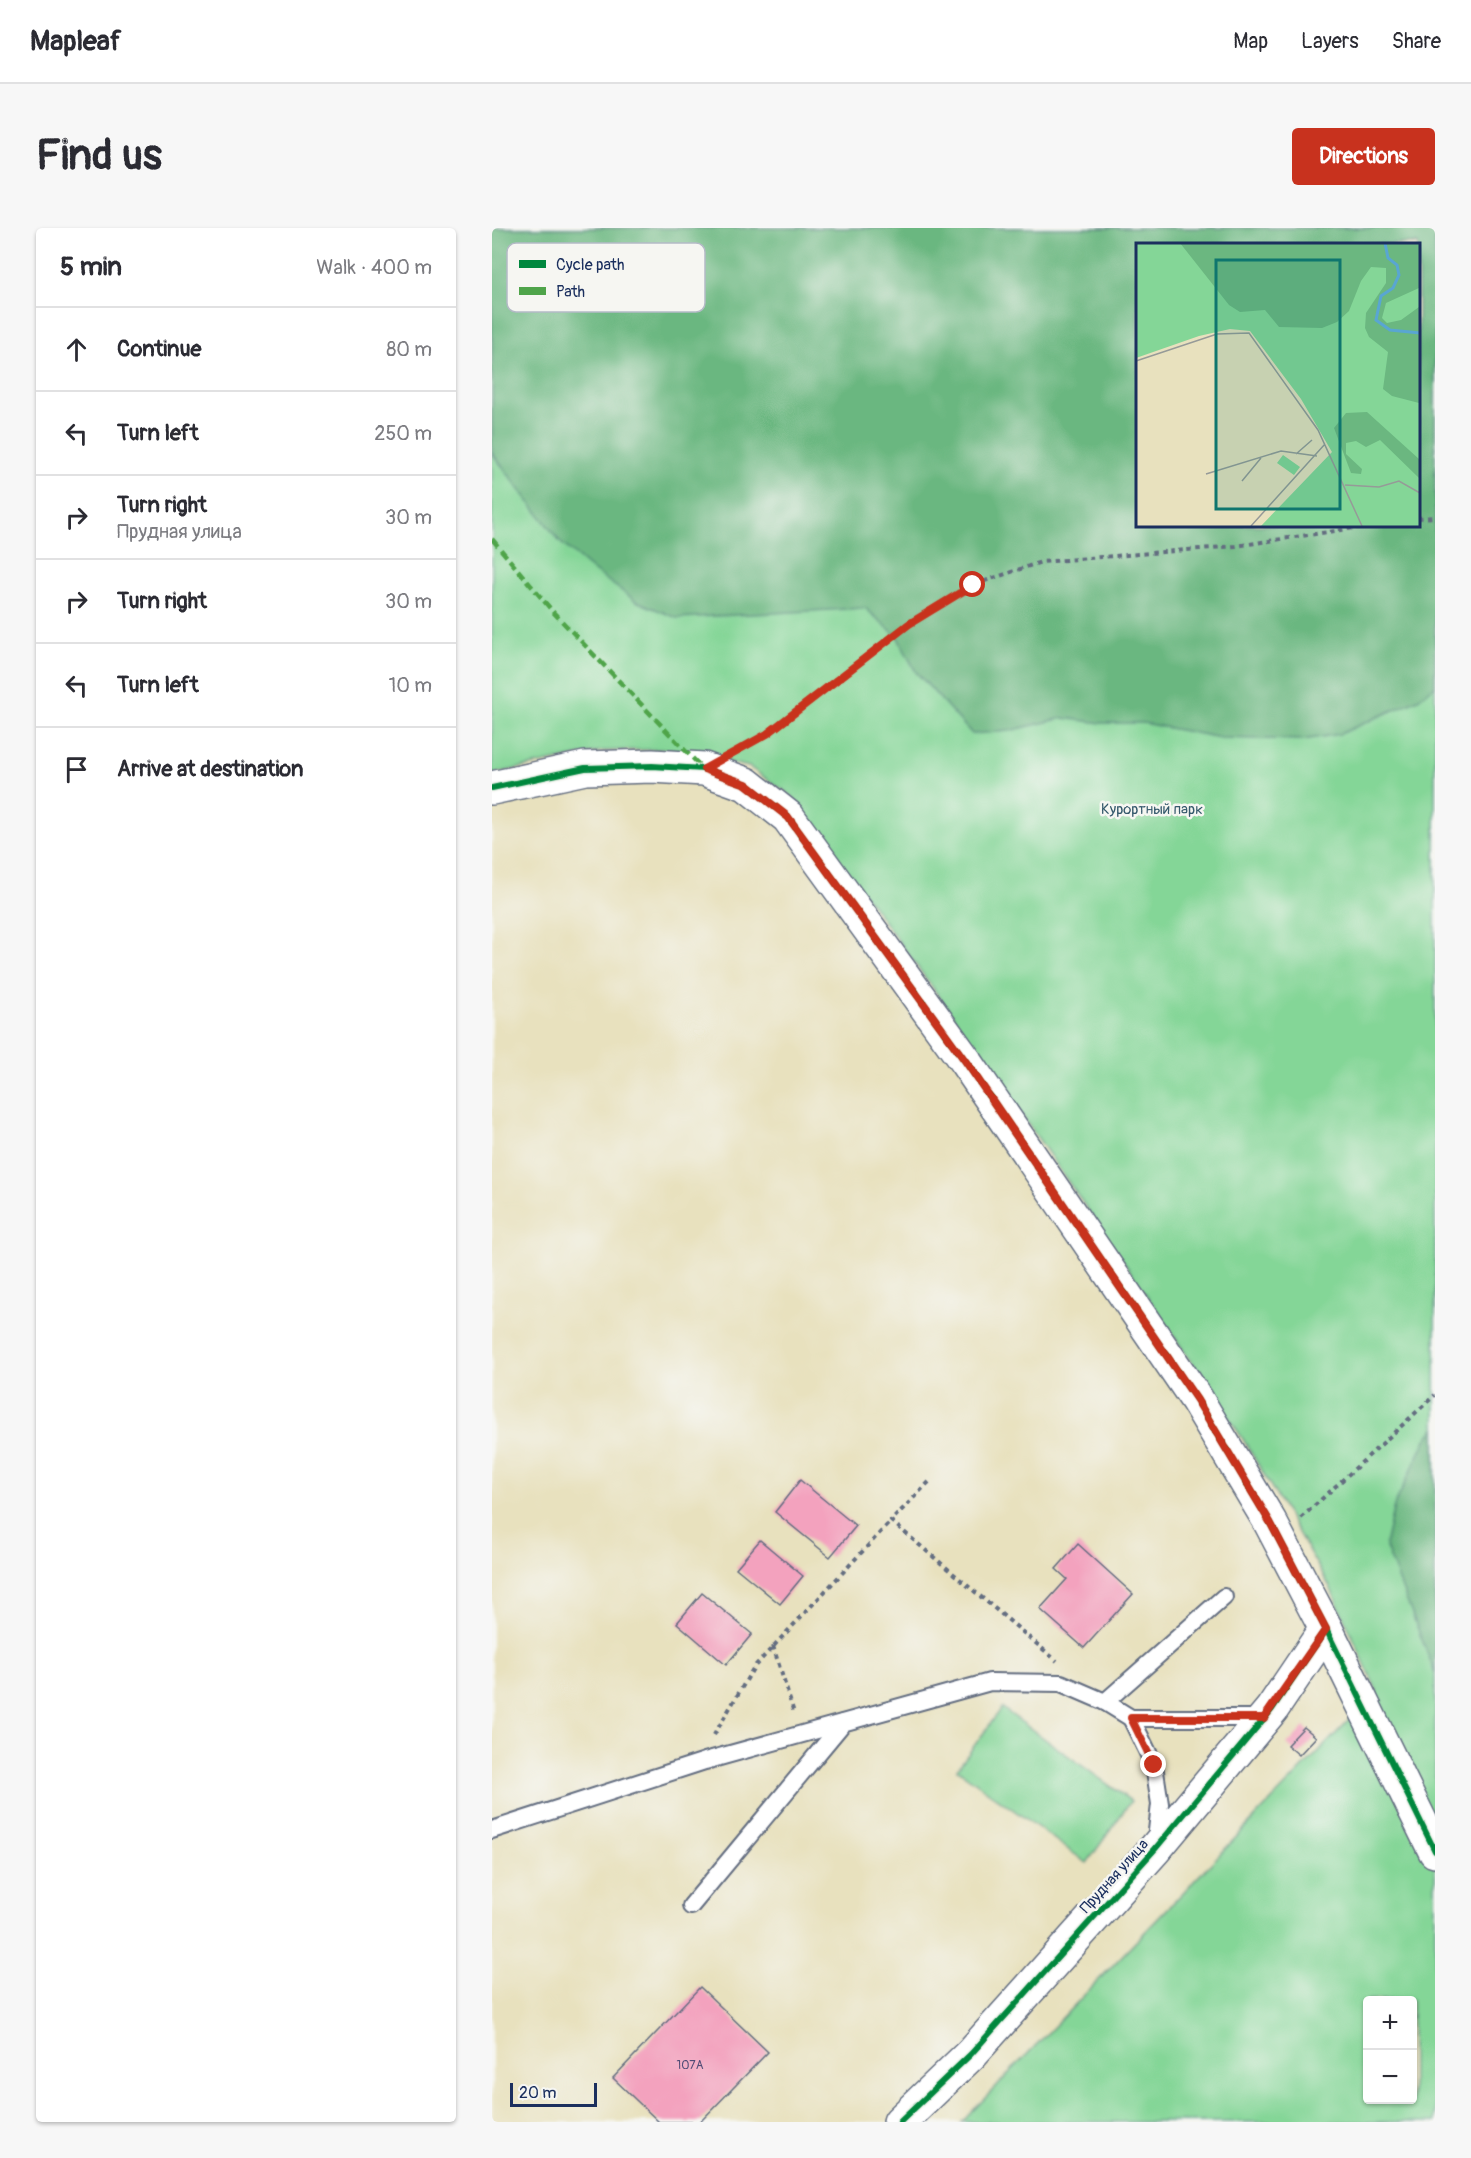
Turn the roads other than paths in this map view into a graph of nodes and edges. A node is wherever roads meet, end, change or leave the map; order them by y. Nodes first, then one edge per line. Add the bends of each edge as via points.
1 (492, 788) edge
2 (1224, 1597) dead end
3 (1326, 1629) junction
4 (1105, 1702) junction
5 (1131, 1718) junction
6 (1264, 1718) junction
7 (843, 1723) junction
8 (492, 1830) edge
9 (1155, 1849) junction
10 (1435, 1851) edge
11 (691, 1906) dead end
12 (900, 2122) edge

1 - 3 street via 585,768 704,769 746,784 788,817 952,1043 1197,1400 1270,1522
2 - 4 lane
3 - 6 street, Прудная улица
3 - 10 street
4 - 5 lane
4 - 7 lane via 1060,1683 990,1682
5 - 6 lane
5 - 9 lane via 1154,1765 1160,1804
6 - 9 street, Прудная улица
7 - 8 lane via 705,1761
7 - 11 lane
9 - 12 street, Прудная улица via 971,2054

